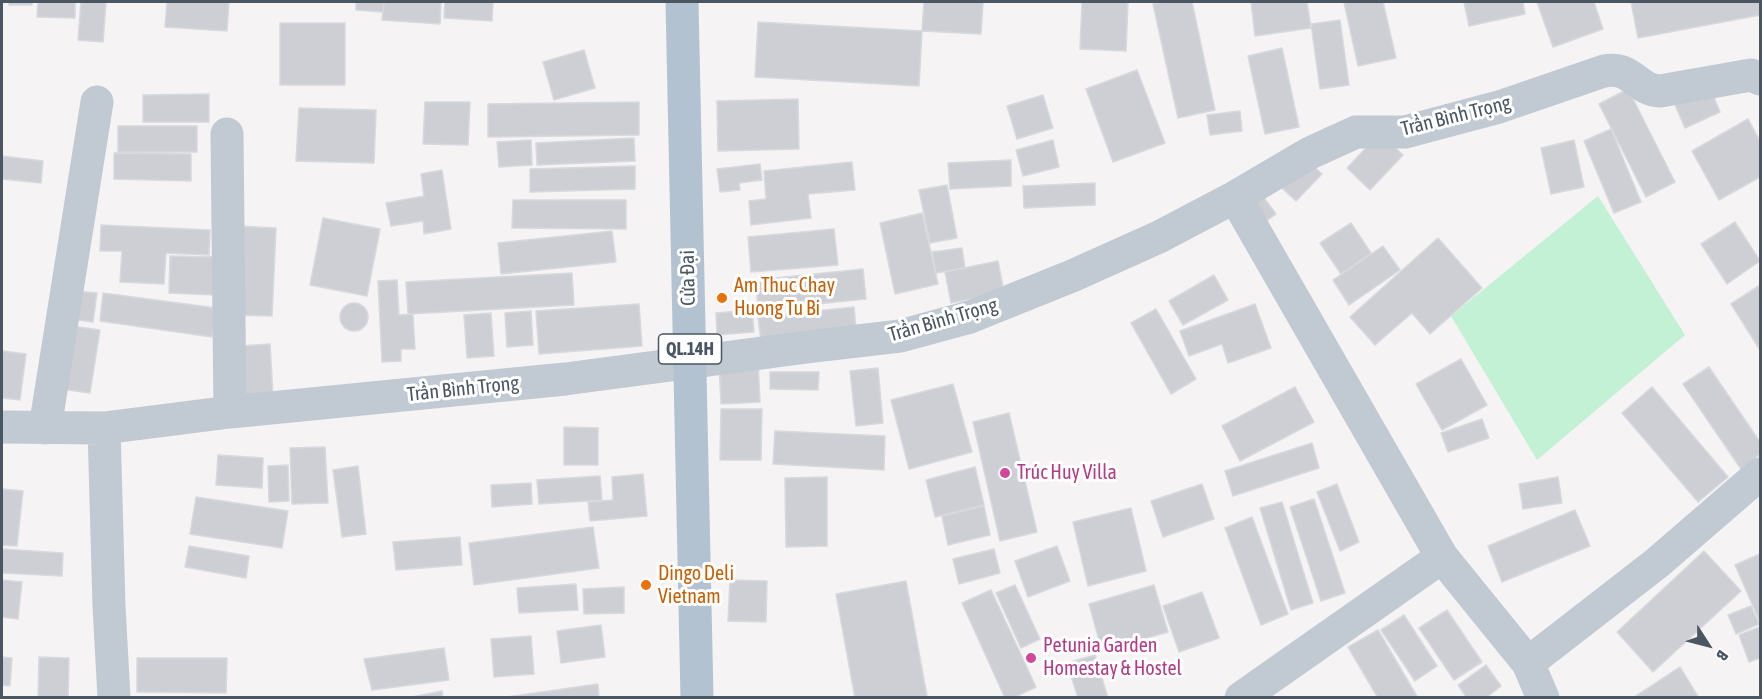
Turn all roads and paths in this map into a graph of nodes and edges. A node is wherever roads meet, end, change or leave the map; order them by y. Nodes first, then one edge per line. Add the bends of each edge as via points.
1 (682, 2) edge
2 (1761, 79) edge
3 (97, 102) dead end
4 (227, 134) dead end
5 (1235, 197) junction
6 (690, 363) junction
7 (230, 412) junction
8 (2, 427) edge
9 (45, 428) junction
10 (104, 428) junction
11 (1761, 474) edge
12 (1442, 557) junction
13 (1527, 663) junction
14 (114, 698) edge
15 (697, 698) edge
16 (1241, 698) edge
17 (1543, 698) edge

1 - 6 main road, Cửa Đại / QL.14H
2 - 5 street, Trần Bình Trọng via 1751,75 1660,91 1621,70 1604,70 1499,107 1405,132 1356,132 1310,153
3 - 9 street
4 - 7 street
5 - 6 street, Trần Bình Trọng via 1148,242 970,317 900,336
5 - 12 street
6 - 7 street, Trần Bình Trọng
6 - 15 main road, Cửa Đại / QL.14H
7 - 10 street, Trần Bình Trọng
8 - 9 street, Trần Bình Trọng
9 - 10 street, Trần Bình Trọng
10 - 14 street
11 - 13 street via 1657,563
12 - 13 street
12 - 16 street
13 - 17 street

